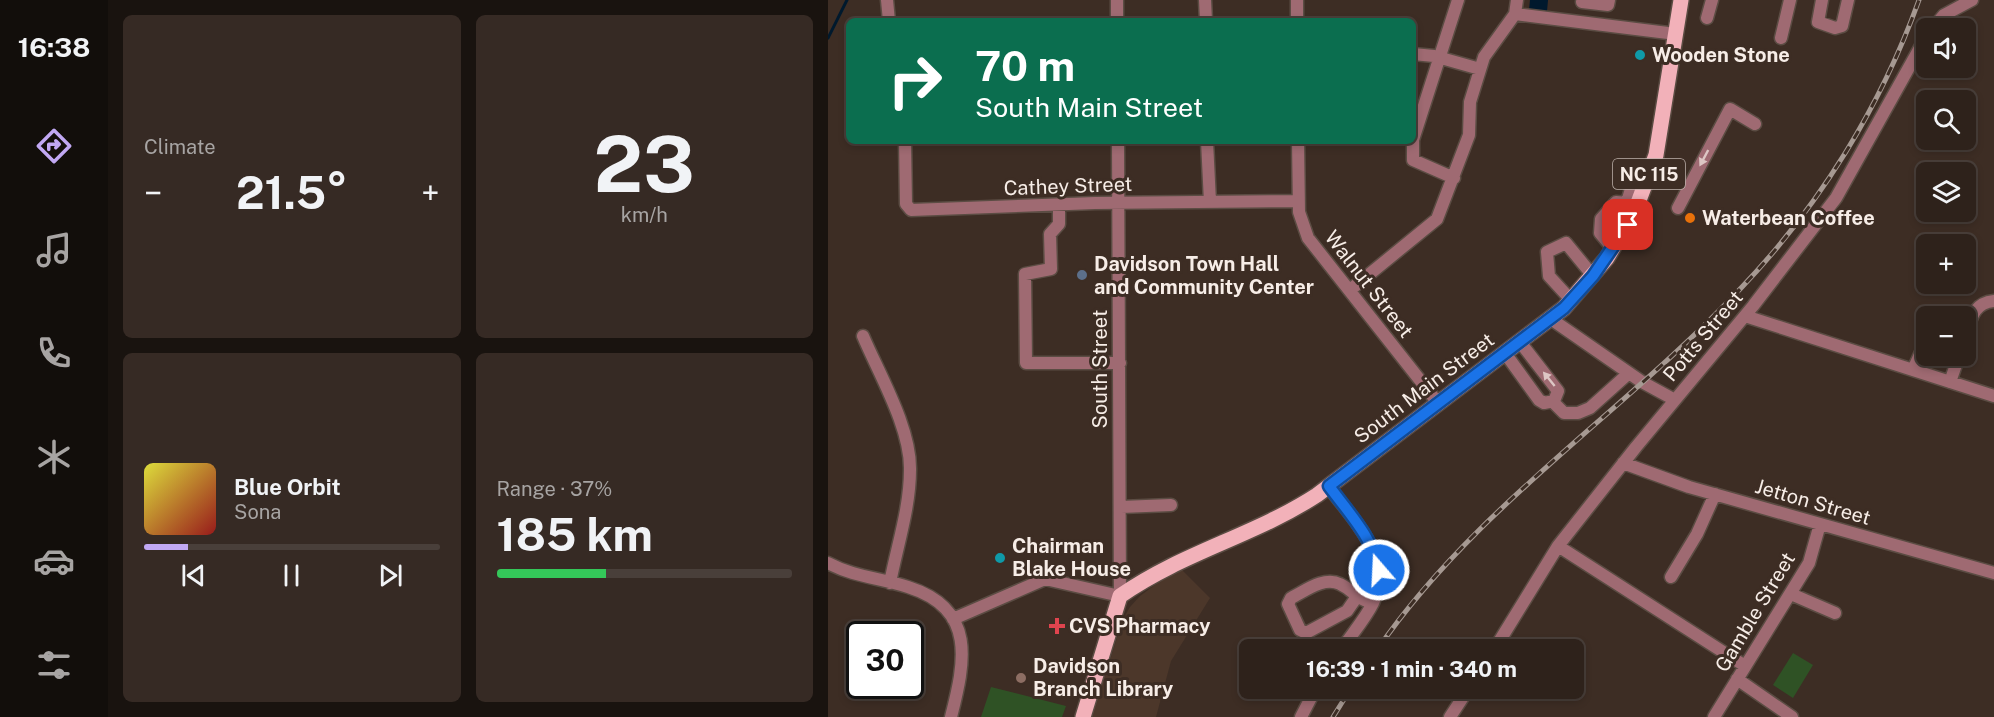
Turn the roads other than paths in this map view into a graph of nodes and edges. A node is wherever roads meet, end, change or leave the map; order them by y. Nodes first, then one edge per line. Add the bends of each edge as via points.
1 (887, 0) edge
2 (1117, 0) edge
3 (1205, 0) edge
4 (1297, 0) edge
5 (1458, 0) edge
6 (1517, 0) edge
7 (1609, 0) edge
8 (1682, 0) edge
9 (1712, 0) edge
10 (1790, 0) edge
11 (1822, 0) edge
12 (1848, 0) edge
13 (1972, 0) edge
14 (1582, 1) edge
15 (1515, 14) junction
16 (889, 18) edge
17 (1118, 18) edge
18 (1206, 18) edge
19 (1297, 18) edge
20 (1707, 18) dead end
21 (1941, 18) edge
22 (1579, 23) junction
23 (1676, 34) junction
24 (1781, 38) dead end
25 (1416, 54) edge
26 (1916, 55) edge
27 (1440, 58) junction
28 (1480, 69) junction
29 (1755, 124) dead end
30 (1416, 132) edge
31 (905, 144) edge
32 (1118, 144) edge
33 (1207, 144) edge
34 (1298, 144) edge
35 (1413, 144) edge
36 (1454, 178) junction
37 (1298, 201) junction
38 (1210, 202) junction
39 (1119, 203) junction
40 (1633, 203) junction
41 (1059, 205) junction
42 (1678, 208) dead end
43 (1613, 249) junction
44 (1593, 276) junction
45 (1350, 290) junction
46 (1571, 300) junction
47 (1994, 301) edge
48 (1976, 308) edge
49 (1745, 316) junction
50 (1551, 319) junction
51 (863, 336) dead end
52 (1520, 342) junction
53 (1505, 353) junction
54 (1120, 363) junction
55 (1916, 363) edge
56 (1956, 366) edge
57 (1913, 370) junction
58 (1629, 373) junction
59 (1950, 382) junction
60 (1994, 394) edge
61 (1675, 400) junction
62 (1553, 402) junction
63 (1438, 403) junction
64 (1623, 463) junction
65 (1329, 486) junction
66 (1714, 494) junction
67 (1171, 505) dead end
68 (1121, 507) junction
69 (1820, 524) junction
70 (1558, 546) junction
71 (828, 563) edge
72 (1994, 573) edge
73 (1671, 577) dead end
74 (890, 583) junction
75 (1791, 594) junction
76 (1120, 596) junction
77 (1356, 598) junction
78 (1373, 603) junction
79 (1835, 613) dead end
80 (953, 619) junction
81 (1348, 639) edge
82 (1501, 639) edge
83 (1745, 666) junction
84 (1737, 679) junction
85 (1310, 699) edge
86 (1462, 699) edge
87 (951, 717) edge
88 (1083, 717) edge
89 (1301, 717) edge
90 (1450, 717) edge
91 (1714, 717) edge
92 (1792, 717) edge

1 - 16 street
2 - 17 street
3 - 18 street
4 - 19 street
5 - 27 street
6 - 15 street
7 - 14 street via 1608,5
8 - 23 main road, South Main Street / NC 115
9 - 20 street
10 - 24 street
11 - 12 street via 1818,22 1835,28 1842,26
13 - 21 street
14 - 22 street
15 - 22 street
15 - 28 street via 1484,57
22 - 23 street
23 - 40 main road, South Main Street / NC 115 via 1662,125 1648,177
25 - 27 street
26 - 49 street, Potts Street via 1841,190
27 - 28 street
27 - 30 street
28 - 36 street via 1470,102 1469,135
29 -> 42 street via 1730,109
31 - 41 street, Cathey Street via 906,204 911,210
32 - 39 street, South Street
33 - 38 street
34 - 37 street, Walnut Street
35 - 36 street via 1413,160
36 - 45 street via 1432,225
37 - 38 street, Cathey Street
37 - 45 street, Walnut Street via 1308,238
38 - 39 street, Cathey Street
39 - 41 street, Cathey Street
39 - 54 street, South Street
40 - 43 main road, South Main Street / NC 115
40 - 43 street via 1616,202 1606,210 1599,224 1600,233
41 - 54 street via 1059,224 1050,234 1051,269 1025,274 1026,363
43 - 44 main road, South Main Street / NC 115
44 - 46 main road, South Main Street / NC 115
44 - 46 street via 1566,243 1547,252 1549,276
45 - 63 street, Walnut Street
46 - 50 main road, South Main Street / NC 115
47 - 48 street
49 - 57 street
49 - 61 street, Potts Street
50 - 52 main road, South Main Street / NC 115
50 - 58 street
51 - 74 street via 909,456 909,494
52 - 53 main road, South Main Street / NC 115
62 -> 52 street via 1558,391
53 - 62 street via 1539,400
53 - 63 main road, South Main Street / NC 115
54 - 68 street, South Street
55 - 57 street
56 - 59 street
57 - 59 street
58 - 61 street
58 - 62 street via 1583,412 1564,413
59 - 60 street
61 - 64 street, Potts Street
63 - 65 main road, South Main Street / NC 115
64 - 66 street, Jetton Street
64 - 70 street, Potts Street
65 - 76 main road, South Main Street / NC 115 via 1277,520 1182,559
65 - 78 street via 1367,538 1376,558 1379,579
66 - 69 street, Jetton Street
66 - 73 street via 1697,534
67 - 68 street
68 - 76 street, South Street
69 - 72 street, Jetton Street
69 - 75 street, Gamble Street via 1809,563
70 - 82 street, Potts Street
70 - 83 street
71 - 74 street via 848,573
74 - 80 street via 923,592
75 - 79 street
75 - 83 street, Gamble Street
76 - 80 street via 1045,579
76 - 88 main road
77 - 77 street via 1340,584 1326,581 1288,603 1300,630 1306,633 1347,611
77 - 78 street
78 - 81 street
80 - 87 street via 963,661
83 - 84 street, Gamble Street
84 - 91 street, Gamble Street
84 - 92 street
85 - 89 street
86 - 90 street

